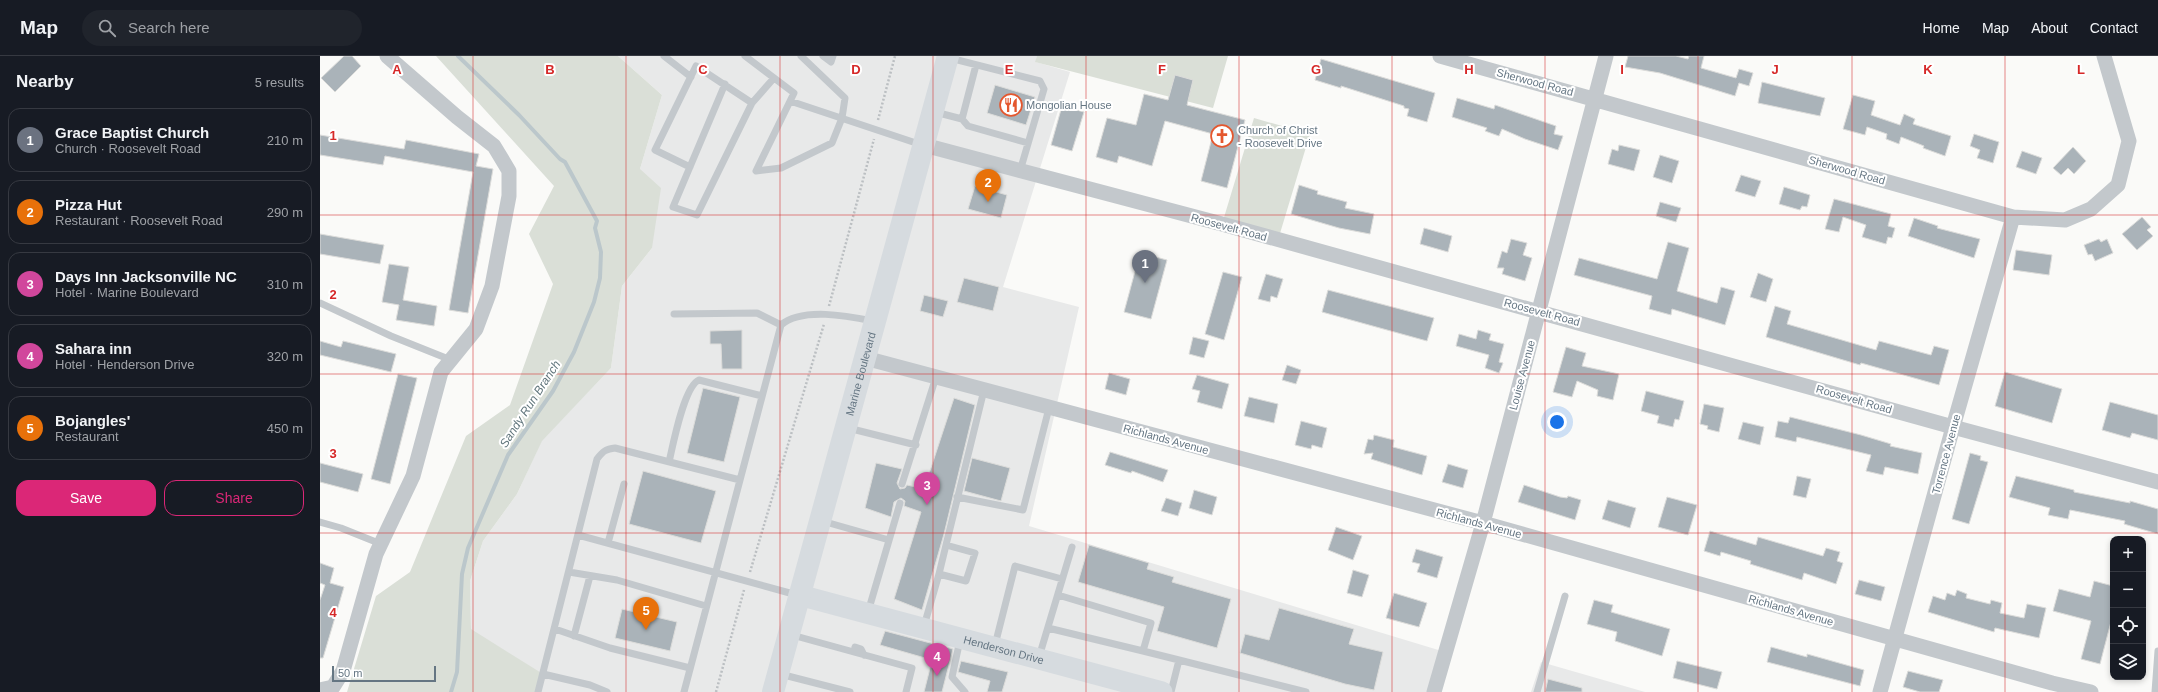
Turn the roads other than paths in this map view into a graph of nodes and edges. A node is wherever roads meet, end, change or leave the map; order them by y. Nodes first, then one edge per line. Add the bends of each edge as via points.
1 (387, 56) edge
2 (664, 56) edge
3 (746, 56) edge
4 (801, 56) edge
5 (823, 56) edge
6 (833, 56) edge
7 (1440, 56) edge
8 (1606, 56) edge
9 (2104, 56) edge
10 (948, 57) edge
11 (976, 65) junction
12 (691, 77) junction
13 (774, 78) junction
14 (725, 84) junction
15 (1595, 98) junction
16 (790, 101) junction
17 (752, 103) junction
18 (933, 112) junction
19 (842, 118) junction
20 (962, 119) junction
21 (1028, 143) junction
22 (924, 145) junction
23 (690, 167) junction
24 (1020, 171) junction
25 (2013, 217) junction
26 (320, 303) edge
27 (1539, 311) junction
28 (674, 314) dead end
29 (875, 321) junction
30 (782, 325) junction
31 (865, 358) junction
32 (451, 360) junction
33 (936, 377) junction
34 (984, 390) junction
35 (762, 396) junction
36 (1050, 408) junction
37 (846, 427) junction
38 (1953, 427) junction
39 (916, 445) junction
40 (669, 462) junction
41 (740, 480) junction
42 (2158, 482) edge
43 (624, 484) dead end
44 (902, 484) dead end
45 (956, 497) junction
46 (900, 503) dead end
47 (820, 520) junction
48 (320, 522) edge
49 (1482, 524) junction
50 (578, 535) junction
51 (889, 540) junction
52 (608, 543) junction
53 (381, 544) junction
54 (946, 545) junction
55 (1072, 546) dead end
56 (569, 572) junction
57 (715, 572) junction
58 (939, 574) junction
59 (590, 576) junction
60 (1062, 579) junction
61 (799, 595) junction
62 (1058, 595) junction
63 (1564, 596) dead end
64 (706, 606) junction
65 (868, 613) junction
66 (1048, 628) junction
67 (554, 629) junction
68 (924, 629) junction
69 (788, 634) junction
70 (574, 636) junction
71 (960, 638) junction
72 (1896, 639) junction
73 (839, 643) dead end
74 (830, 646) junction
75 (855, 647) dead end
76 (994, 647) junction
77 (2158, 651) edge
78 (1143, 652) junction
79 (864, 655) junction
80 (1038, 659) junction
81 (1179, 660) junction
82 (690, 668) junction
83 (543, 674) junction
84 (775, 683) edge
85 (320, 690) edge
86 (538, 692) edge
87 (607, 692) edge
88 (684, 692) edge
89 (850, 692) edge
90 (906, 692) edge
91 (965, 692) edge
92 (1162, 692) edge
93 (1171, 692) edge
94 (1306, 692) edge
95 (1434, 692) edge
96 (1537, 692) edge
97 (1880, 692) edge
98 (2091, 692) edge
99 (2155, 692) edge

1 - 32 street via 494,146 509,171 508,196 492,286 476,329
2 - 12 lane
3 - 13 lane
4 - 19 lane via 845,98
5 - 6 lane via 831,62
7 - 15 street, Sherwood Road
8 - 15 street, Louise Avenue
9 - 25 street, Sherwood Road via 2129,142 2118,185 2091,209 2065,220
10 - 11 lane
10 - 18 main road, Marine Boulevard
11 - 20 lane
11 - 21 lane via 1040,81 1044,89
12 - 14 lane via 696,66
12 - 23 lane via 656,150
13 - 16 lane via 794,93
13 - 17 lane
14 - 17 lane
14 - 23 lane
15 - 25 street, Sherwood Road
15 - 27 street, Louise Avenue
16 - 19 lane
16 - 19 lane via 756,171 781,168 832,143
17 - 23 lane via 697,215 672,207
18 - 20 lane
18 - 22 main road, Marine Boulevard
19 - 22 lane
20 - 21 lane via 968,126
21 - 24 lane
22 - 24 street, Roosevelt Road
22 - 29 main road, Marine Boulevard
24 - 27 street, Roosevelt Road
25 - 38 street, Torrence Avenue
26 - 32 lane
27 - 38 street, Roosevelt Road
27 - 49 street, Louise Avenue
28 - 30 lane via 757,313
29 - 30 lane via 849,316 805,314
29 - 31 main road, Marine Boulevard
30 - 35 lane
31 - 33 street, Richlands Avenue
31 - 37 main road, Marine Boulevard
32 - 53 street via 441,372 414,476
33 - 34 street, Richlands Avenue
33 - 39 lane
34 - 36 street, Richlands Avenue
34 - 45 lane
35 - 40 lane via 699,380 694,382 687,395
35 - 41 lane
36 - 45 lane via 1024,510
36 - 49 street, Richlands Avenue
37 - 39 lane
37 - 47 main road, Marine Boulevard
38 - 42 street, Roosevelt Road
38 - 72 street, Torrence Avenue
39 - 44 lane
40 - 41 lane
40 - 50 lane via 615,448 602,452 597,459
41 - 57 lane
43 - 52 lane
45 - 54 lane
46 - 51 lane
47 - 51 lane
47 - 61 main road, Marine Boulevard
48 - 53 lane
49 - 72 street, Richlands Avenue
49 - 95 street, Louise Avenue
50 - 52 lane
50 - 56 lane
51 - 65 lane
52 - 57 lane
53 - 85 street via 343,672 333,687
54 - 58 lane
54 - 58 lane via 975,553 966,581
55 - 60 lane
56 - 59 lane
56 - 67 lane
57 - 61 lane
57 - 64 lane
58 - 68 lane
59 - 64 lane via 617,580
59 - 70 lane
60 - 62 lane
60 - 76 lane via 1014,566
61 - 65 main road, Henderson Drive
61 - 69 main road, Marine Boulevard
62 - 66 lane
62 - 78 lane via 1151,623
63 - 96 lane
64 - 82 lane
65 - 68 main road, Henderson Drive
66 - 78 lane
66 - 80 lane
67 - 70 lane
67 - 83 lane
68 - 71 main road, Henderson Drive
69 - 74 lane
69 - 84 main road, Marine Boulevard
70 - 82 lane
71 - 76 main road, Henderson Drive
71 - 91 lane via 952,677
72 - 97 street, Torrence Avenue
72 - 98 street, Richlands Avenue
73 - 74 lane
74 - 79 lane
75 - 79 lane via 861,649
76 - 80 main road, Henderson Drive
77 - 99 lane
78 - 81 lane
79 - 90 lane via 912,668
80 - 92 main road, Henderson Drive
81 - 93 lane
81 - 94 lane
82 - 88 lane
83 - 86 lane
83 - 87 lane via 590,685
84 - 89 lane

